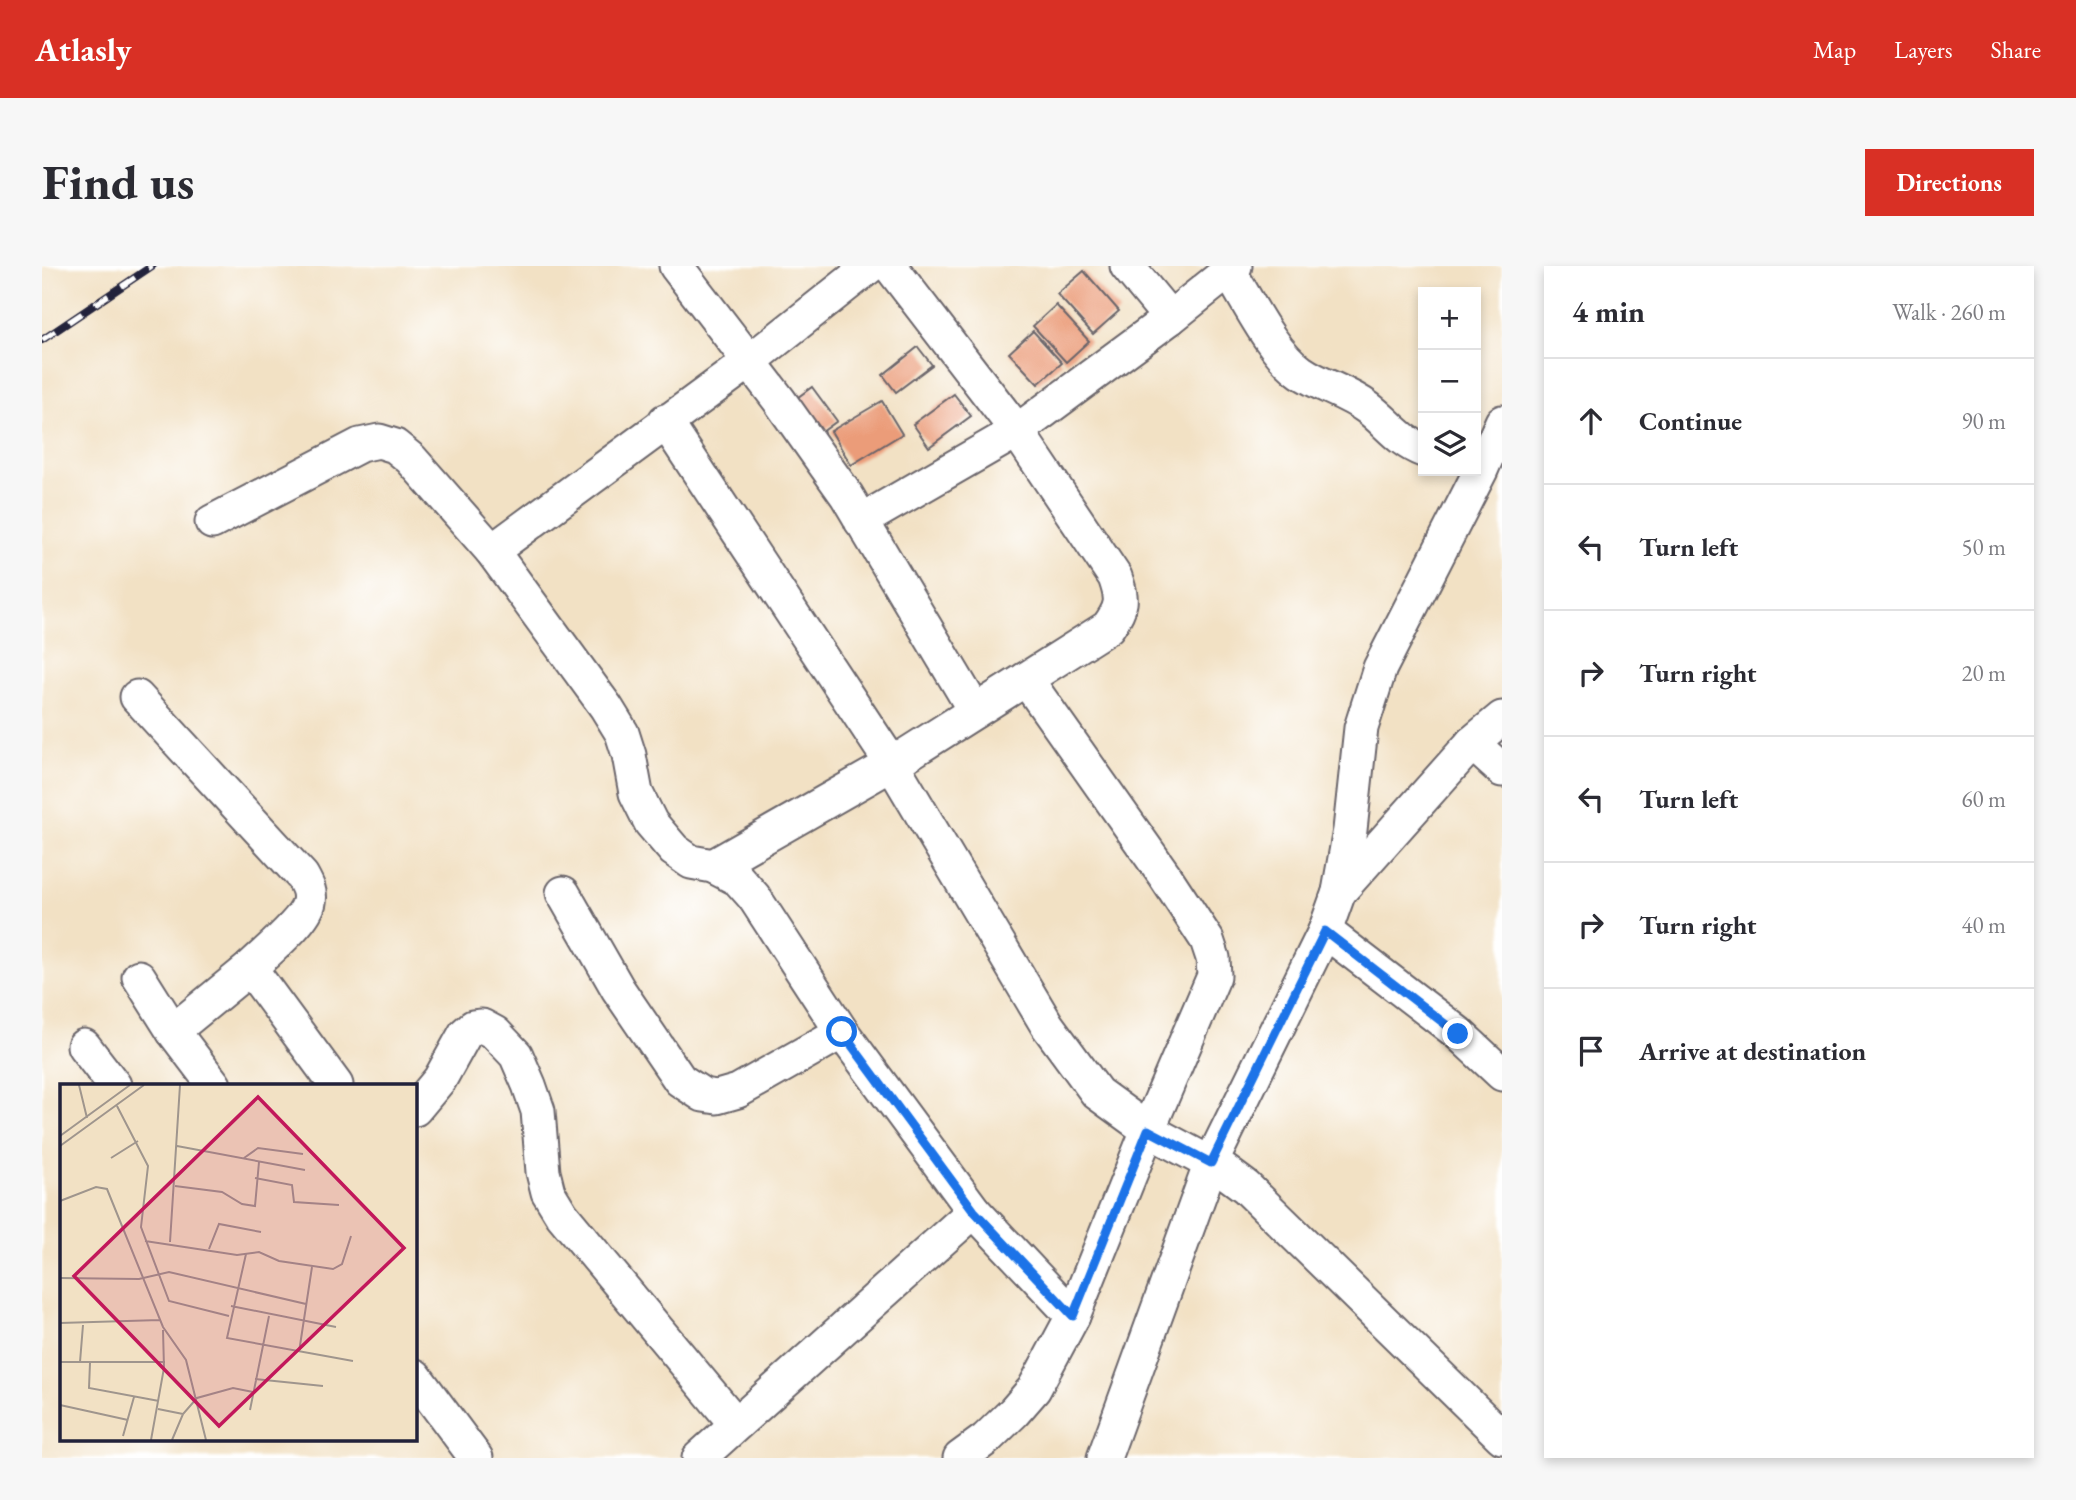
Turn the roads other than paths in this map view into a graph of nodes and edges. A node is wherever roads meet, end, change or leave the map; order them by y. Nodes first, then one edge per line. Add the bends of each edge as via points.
1 (676, 266) edge
2 (870, 266) edge
3 (890, 266) edge
4 (1127, 266) edge
5 (1232, 268) edge
6 (1170, 318) junction
7 (750, 361) junction
8 (665, 421) junction
9 (1502, 422) edge
10 (1017, 431) junction
11 (1418, 448) edge
12 (1486, 470) edge
13 (861, 521) junction
14 (212, 522) dead end
15 (492, 551) junction
16 (1026, 679) junction
17 (137, 697) dead end
18 (975, 711) junction
19 (1502, 718) edge
20 (1472, 743) junction
21 (892, 764) junction
22 (1502, 770) edge
23 (713, 866) junction
24 (563, 892) dead end
25 (1339, 892) junction
26 (1325, 931) junction
27 (250, 968) junction
28 (139, 977) dead end
29 (173, 1031) junction
30 (842, 1032) junction
31 (84, 1046) dead end
32 (1502, 1074) edge
33 (113, 1084) edge
34 (213, 1084) edge
35 (335, 1084) edge
36 (416, 1108) edge
37 (1156, 1134) junction
38 (1204, 1160) junction
39 (974, 1211) junction
40 (1073, 1316) junction
41 (416, 1377) edge
42 (735, 1423) junction
43 (1502, 1437) edge
44 (476, 1458) edge
45 (699, 1458) edge
46 (960, 1458) edge
47 (1104, 1458) edge

1 - 7 street
2 - 7 street
3 - 10 street
4 - 6 street
5 - 6 street
5 - 11 street via 1283,357 1304,374 1368,408 1401,439
6 - 10 street
7 - 8 street
7 - 13 street
8 - 15 street
8 - 21 street
9 - 12 street
10 - 13 street
10 - 16 street via 1115,577 1121,597 1108,626
12 - 25 street via 1380,668 1361,729
13 - 18 street
14 - 15 street via 360,445 379,441 411,459
15 - 23 street via 622,733 636,793 651,823 691,862
16 - 18 street
16 - 37 street via 1165,876 1207,940 1213,958 1214,976
17 - 27 street via 310,889 309,904 296,924
18 - 21 street
19 - 20 street
20 - 22 street
20 - 25 street
21 - 23 street
21 - 37 street via 1047,1025 1097,1093
23 - 30 street via 738,879 754,897
24 - 30 street via 618,989 680,1080 703,1095 717,1097 738,1091
25 - 26 street
26 - 32 street
26 - 38 street
27 - 29 street
27 - 35 street
28 - 29 street
29 - 34 street
30 - 39 street
31 - 33 street
36 - 42 street via 473,1027 482,1026 507,1044 516,1055 538,1111 548,1192 562,1215
37 - 38 street
37 - 40 street
38 - 43 street via 1247,1187
38 - 47 street
39 - 40 street
39 - 42 street
40 - 46 street via 1034,1389 986,1439
41 - 44 street
42 - 45 street

